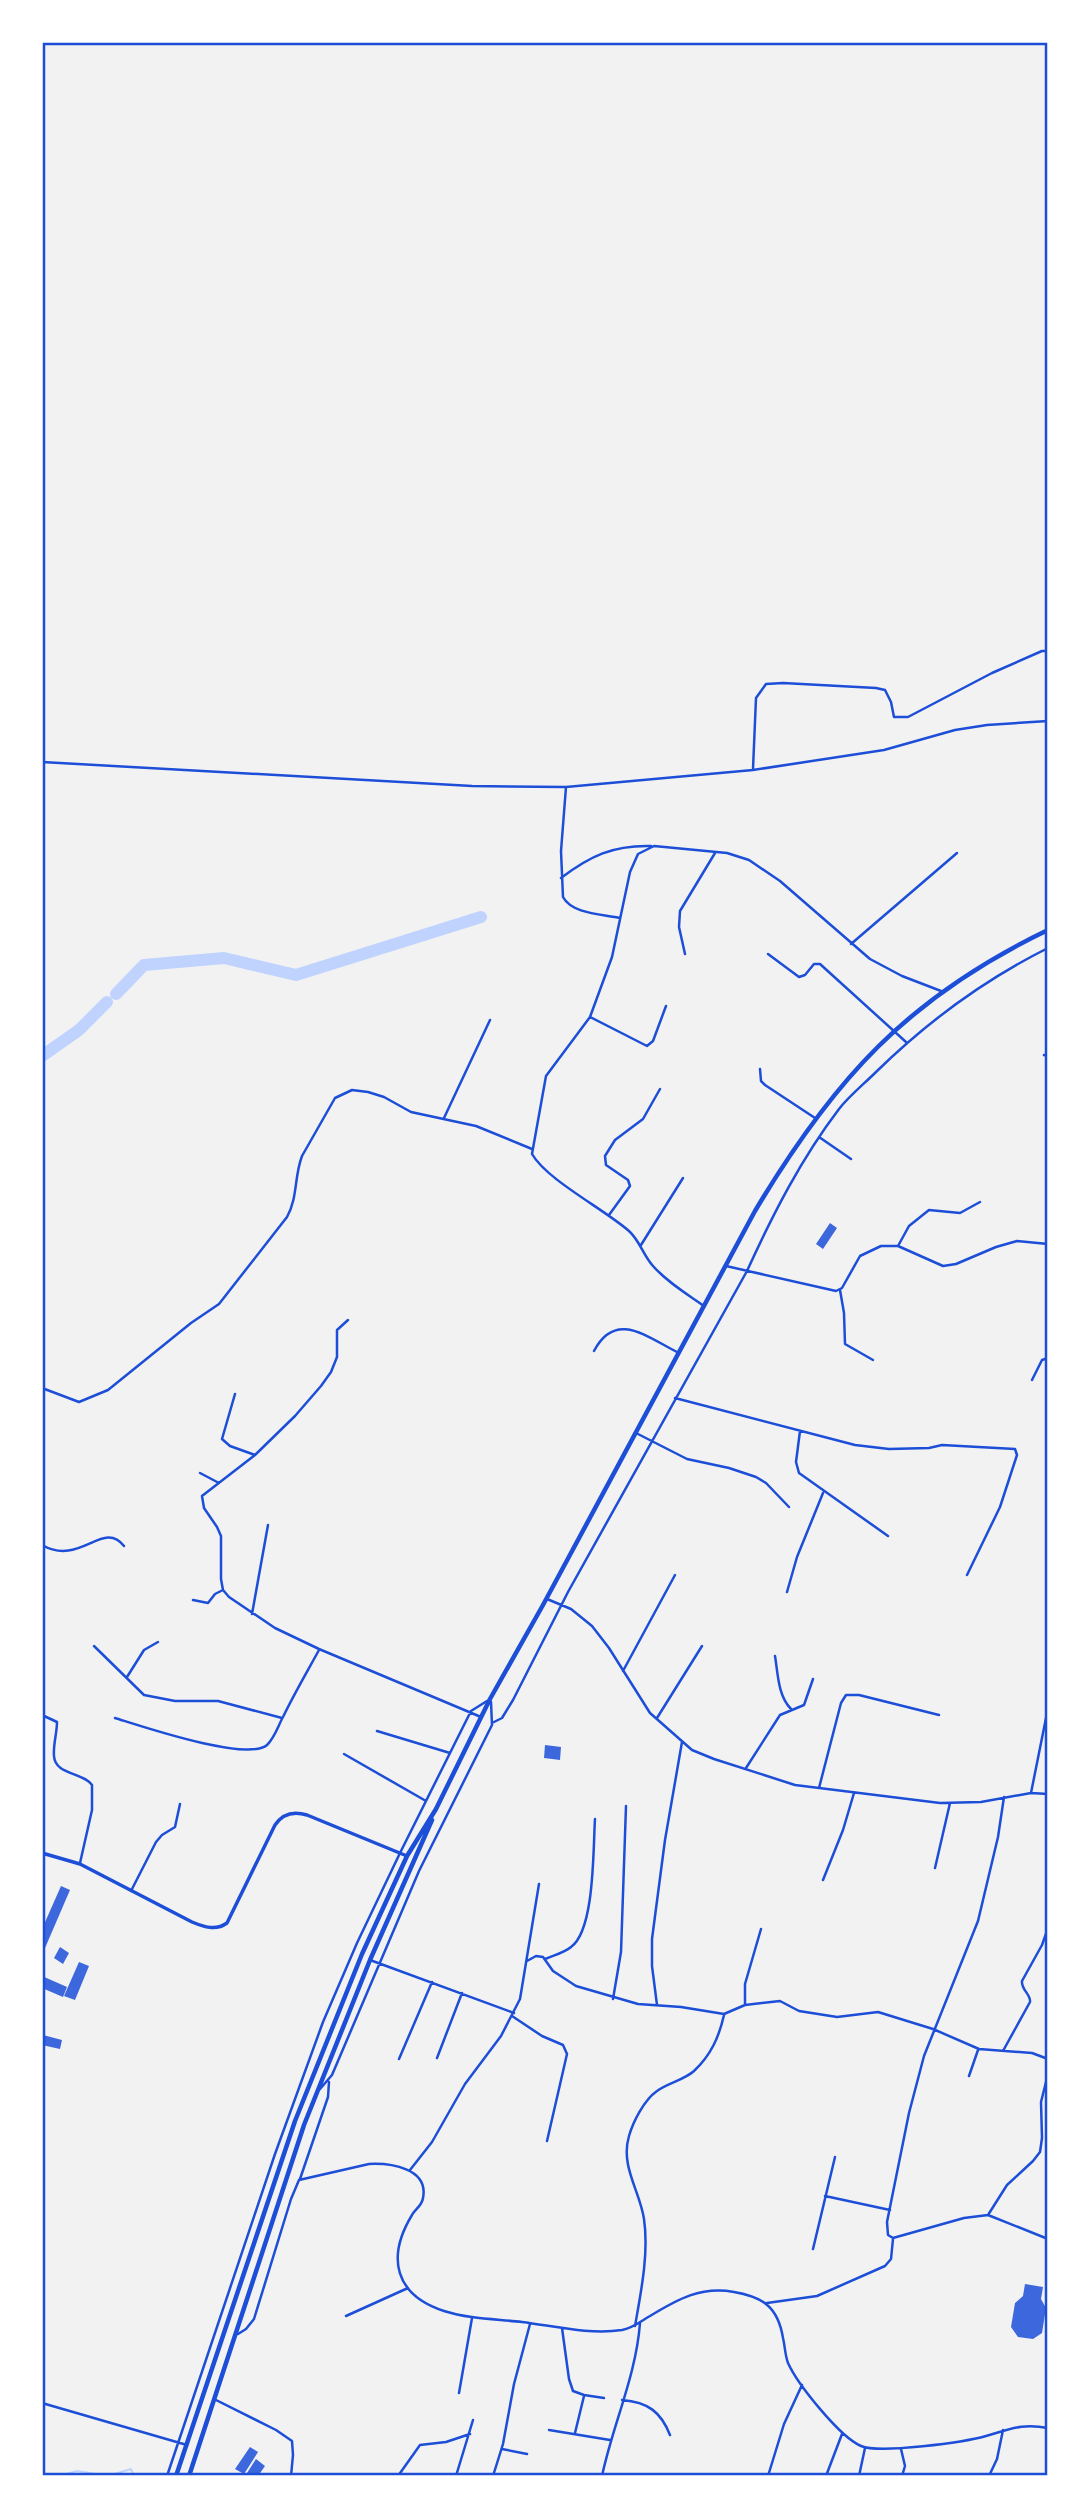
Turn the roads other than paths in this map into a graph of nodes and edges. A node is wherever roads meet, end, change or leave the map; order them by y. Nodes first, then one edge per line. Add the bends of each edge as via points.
1 (1048, 651) edge
2 (1048, 721) edge
3 (42, 762) edge
4 (753, 770) junction
5 (566, 787) junction
6 (654, 846) junction
7 (715, 853) junction
8 (957, 853) dead end
9 (561, 878) junction
10 (620, 918) junction
11 (1048, 930) edge
12 (851, 944) junction
13 (1048, 948) edge
14 (685, 954) dead end
15 (768, 954) dead end
16 (941, 991) junction
17 (666, 1006) dead end
18 (590, 1017) junction
19 (490, 1020) dead end
20 (894, 1029) junction
21 (906, 1042) junction
22 (760, 1069) dead end
23 (660, 1089) dead end
24 (444, 1118) junction
25 (815, 1118) junction
26 (820, 1137) junction
27 (531, 1149) junction
28 (851, 1159) dead end
29 (683, 1178) dead end
30 (980, 1202) dead end
31 (609, 1215) junction
32 (1048, 1244) edge
33 (641, 1245) junction
34 (898, 1246) junction
35 (726, 1266) junction
36 (747, 1271) junction
37 (840, 1290) junction
38 (704, 1306) junction
39 (348, 1320) dead end
40 (594, 1351) dead end
41 (679, 1353) junction
42 (1048, 1358) edge
43 (873, 1360) dead end
44 (1032, 1380) dead end
45 (42, 1388) edge
46 (235, 1394) dead end
47 (675, 1398) junction
48 (800, 1430) junction
49 (636, 1433) junction
50 (654, 1441) junction
51 (255, 1455) junction
52 (200, 1474) dead end
53 (219, 1483) junction
54 (824, 1492) junction
55 (789, 1507) dead end
56 (268, 1525) dead end
57 (888, 1536) dead end
58 (42, 1545) edge
59 (124, 1546) dead end
60 (675, 1575) dead end
61 (967, 1575) dead end
62 (223, 1590) junction
63 (787, 1592) dead end
64 (547, 1599) junction
65 (193, 1600) dead end
66 (562, 1606) junction
67 (253, 1614) junction
68 (158, 1642) dead end
69 (94, 1646) dead end
70 (702, 1646) dead end
71 (319, 1649) junction
72 (775, 1656) dead end
73 (623, 1672) junction
74 (127, 1677) junction
75 (813, 1679) dead end
76 (490, 1699) junction
77 (1048, 1708) edge
78 (791, 1709) junction
79 (471, 1711) junction
80 (42, 1715) edge
81 (939, 1715) dead end
82 (481, 1717) junction
83 (115, 1718) dead end
84 (282, 1718) junction
85 (657, 1719) junction
86 (492, 1723) junction
87 (377, 1731) dead end
88 (682, 1742) junction
89 (450, 1753) junction
90 (344, 1755) dead end
91 (746, 1768) junction
92 (819, 1789) junction
93 (854, 1793) junction
94 (1031, 1793) junction
95 (1048, 1794) edge
96 (1004, 1797) junction
97 (426, 1801) junction
98 (950, 1803) junction
99 (180, 1804) dead end
100 (626, 1805) dead end
101 (436, 1809) junction
102 (594, 1819) dead end
103 (416, 1841) junction
104 (423, 1844) junction
105 (399, 1852) junction
106 (42, 1853) edge
107 (407, 1856) junction
108 (80, 1864) junction
109 (935, 1868) dead end
110 (823, 1880) dead end
111 (539, 1884) dead end
112 (131, 1891) junction
113 (1048, 1928) edge
114 (761, 1929) dead end
115 (545, 1959) junction
116 (370, 1960) junction
117 (527, 1961) junction
118 (378, 1963) junction
119 (432, 1982) junction
120 (462, 1993) junction
121 (613, 1999) junction
122 (657, 2005) junction
123 (745, 2006) junction
124 (724, 2014) junction
125 (513, 2015) junction
126 (933, 2029) junction
127 (979, 2049) junction
128 (1002, 2052) junction
129 (437, 2058) dead end
130 (399, 2059) dead end
131 (1048, 2059) edge
132 (1048, 2074) edge
133 (969, 2076) dead end
134 (330, 2079) junction
135 (318, 2091) junction
136 (547, 2141) dead end
137 (835, 2157) dead end
138 (410, 2170) junction
139 (299, 2180) junction
140 (825, 2196) junction
141 (890, 2210) junction
142 (988, 2215) junction
143 (893, 2238) junction
144 (1048, 2239) edge
145 (813, 2249) dead end
146 (408, 2288) junction
147 (767, 2303) junction
148 (346, 2316) dead end
149 (472, 2318) junction
150 (640, 2322) junction
151 (530, 2324) junction
152 (635, 2326) junction
153 (562, 2328) junction
154 (235, 2335) junction
155 (802, 2385) junction
156 (458, 2393) dead end
157 (584, 2395) junction
158 (604, 2398) dead end
159 (214, 2399) junction
160 (622, 2400) junction
161 (42, 2403) edge
162 (473, 2420) dead end
163 (1048, 2428) edge
164 (549, 2430) dead end
165 (1003, 2430) junction
166 (575, 2433) junction
167 (843, 2433) junction
168 (470, 2434) junction
169 (670, 2435) dead end
170 (610, 2440) junction
171 (178, 2441) junction
172 (187, 2445) junction
173 (865, 2448) junction
174 (502, 2449) junction
175 (901, 2449) junction
176 (527, 2454) dead end
177 (167, 2476) edge
178 (176, 2476) edge
179 (189, 2476) edge
180 (291, 2476) edge
181 (398, 2476) edge
182 (456, 2476) edge
183 (493, 2476) edge
184 (602, 2476) edge
185 (768, 2476) edge
186 (826, 2476) edge
187 (859, 2476) edge
188 (902, 2476) edge
189 (989, 2476) edge

1 - 4 street via 992,673 908,717 894,717 885,690 766,684 755,698
2 - 4 street via 987,724 884,750
3 - 5 street
4 - 5 street
5 - 9 street
6 - 7 street
6 - 9 street via 621,846
6 - 10 street via 635,860
7 - 12 street via 739,856 758,865
7 - 14 street via 680,911
8 - 12 street
9 - 10 street via 562,897 570,906
10 - 18 street via 612,957
11 - 16 highway
12 - 16 street via 886,969
13 - 21 street via 984,984
15 - 20 street via 799,977 819,963
16 - 20 highway
17 - 18 street via 647,1046
18 - 27 street via 546,1076
19 - 24 street
20 - 21 street
20 - 25 highway
21 - 26 street via 840,1107
22 - 25 street via 765,1085
23 - 31 street via 643,1119 615,1140 605,1156 606,1165 630,1184
24 - 27 street
24 - 45 street via 411,1112 368,1092 342,1093 302,1156 287,1217 219,1304 95,1397 79,1402
25 - 35 highway
26 - 28 street
26 - 36 street via 771,1219
27 - 31 street via 539,1164
29 - 33 street
30 - 34 street via 960,1213 929,1210 909,1226
31 - 33 street
32 - 34 street via 1007,1243 950,1266
33 - 38 street via 654,1267
34 - 37 street via 864,1252
35 - 36 street
35 - 38 highway
36 - 37 street
36 - 47 street
37 - 43 street via 845,1344
38 - 41 highway
39 - 51 street via 337,1330 337,1357 331,1372
40 - 41 street via 604,1335 623,1328
41 - 49 highway
42 - 44 street via 1042,1360
46 - 51 street via 222,1438
47 - 48 street
47 - 50 street
48 - 54 street via 797,1468
48 - 61 street via 879,1448 942,1445 1017,1450 1000,1507
49 - 50 street
49 - 64 highway
50 - 55 street via 687,1459 757,1477
50 - 66 street
51 - 53 street
52 - 53 street
53 - 62 street via 204,1494 202,1503 220,1536
54 - 57 street
54 - 63 street
56 - 67 street
58 - 59 street via 66,1552 112,1536
60 - 73 street
62 - 65 street via 208,1604
62 - 67 street
64 - 66 street
64 - 76 highway
66 - 73 street via 601,1635
66 - 86 street via 513,1700 502,1718
67 - 71 street
68 - 74 street via 144,1650
69 - 74 street
70 - 85 street
71 - 79 street
71 - 84 street
72 - 78 street via 780,1690
73 - 85 street
74 - 84 street via 139,1692 162,1700 218,1702
75 - 78 street via 804,1705
76 - 79 street
76 - 82 highway
76 - 86 street
77 - 94 street
78 - 91 street via 780,1715
79 - 82 street
79 - 89 street
80 - 108 street via 57,1722 56,1765 92,1784 92,1810
81 - 92 street via 846,1695
82 - 101 highway
83 - 84 street via 186,1740 251,1750 265,1746
85 - 88 street
86 - 118 street
87 - 89 street
88 - 91 street via 692,1750
88 - 122 street via 652,1940
89 - 97 street
90 - 97 street
91 - 92 street
92 - 93 street
93 - 98 street
93 - 110 street
94 - 95 street
94 - 96 street
96 - 98 street
96 - 126 street via 978,1921
97 - 105 street
98 - 109 street
99 - 112 street via 175,1827 156,1842
100 - 121 street via 621,1952
101 - 103 highway
101 - 104 highway
102 - 115 street via 592,1881 582,1931 571,1947
103 - 104 highway
103 - 107 highway
104 - 116 highway
105 - 107 street
105 - 112 street via 307,1815 285,1814 277,1821 225,1925 192,1922
105 - 171 street via 303,2073
106 - 108 street
107 - 172 highway via 295,2121
108 - 112 street
111 - 117 street
113 - 128 street via 1022,1981 1030,2001
114 - 123 street via 747,1973
115 - 117 street via 536,1956
115 - 121 street via 567,1981
116 - 118 street
116 - 135 highway
117 - 125 street via 524,1987
118 - 119 street
118 - 134 street
119 - 120 street
119 - 130 street
120 - 125 street
120 - 129 street
121 - 122 street
122 - 124 street
123 - 124 street
123 - 126 street via 780,2001 800,2011 845,2017 878,2012
124 - 152 street via 718,2040 706,2057 694,2071 652,2096 629,2134 629,2170 645,2223
125 - 136 street via 566,2049
125 - 138 street
126 - 127 street
126 - 141 street via 909,2113
127 - 128 street
127 - 133 street
128 - 131 street via 1032,2053
132 - 142 street via 1041,2102 1040,2152 1007,2185
134 - 135 street
134 - 139 street
135 - 154 highway
137 - 140 street
138 - 139 street via 369,2164
138 - 146 street via 419,2179 424,2196 412,2214 397,2259 398,2274
139 - 154 street via 254,2319
140 - 141 street
140 - 145 street
141 - 143 street via 887,2230
142 - 143 street
142 - 144 street
143 - 147 street via 891,2259 885,2266 817,2296
146 - 148 street
146 - 149 street via 422,2302
147 - 150 street via 737,2292 698,2291
147 - 155 street via 780,2324 789,2364
149 - 151 street
149 - 156 street
150 - 152 street
150 - 160 street via 635,2365
151 - 153 street
151 - 174 street
152 - 153 street via 599,2331
153 - 157 street via 570,2385
154 - 159 highway
155 - 167 street
155 - 185 street
157 - 158 street
157 - 166 street
159 - 179 highway
159 - 180 street via 292,2441
160 - 169 street via 656,2411
160 - 170 street
161 - 171 street
162 - 168 street
163 - 165 street via 1021,2425
164 - 166 street
165 - 175 street via 970,2440
165 - 189 street
166 - 170 street
167 - 173 street
167 - 186 street
168 - 181 street via 421,2445
168 - 182 street
170 - 184 street
171 - 172 street
171 - 177 street
172 - 178 highway
173 - 175 street
173 - 187 street
174 - 176 street
174 - 183 street
175 - 188 street

